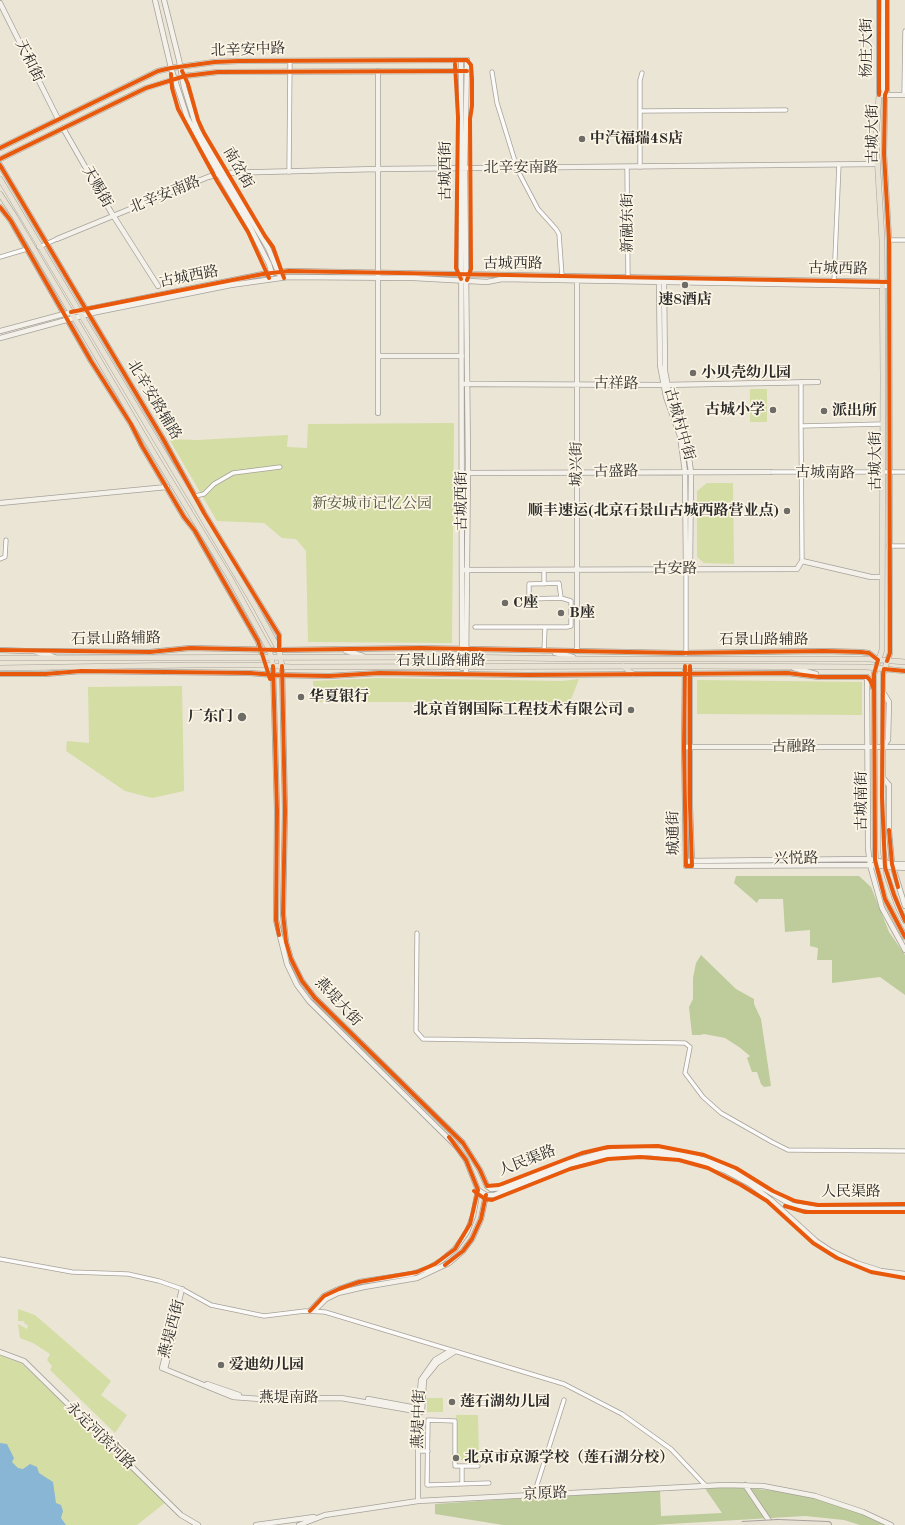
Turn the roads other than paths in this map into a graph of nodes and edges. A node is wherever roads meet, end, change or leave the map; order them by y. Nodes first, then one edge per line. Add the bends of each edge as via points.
1 (155, 0) edge
2 (164, 0) edge
3 (879, 0) edge
4 (884, 0) edge
5 (887, 0) edge
6 (0, 2) edge
7 (905, 31) edge
8 (460, 60) junction
9 (467, 60) joint
10 (290, 61) junction
11 (180, 67) junction
12 (171, 68) junction
13 (378, 71) junction
14 (461, 71) junction
15 (467, 71) junction
16 (290, 72) junction
17 (492, 72) dead end
18 (642, 73) dead end
19 (182, 77) junction
20 (174, 79) junction
21 (882, 95) junction
22 (904, 95) edge
23 (786, 110) dead end
24 (640, 111) junction
25 (58, 119) junction
26 (63, 128) junction
27 (0, 148) edge
28 (0, 160) edge
29 (839, 164) junction
30 (877, 164) junction
31 (0, 165) edge
32 (463, 168) junction
33 (516, 168) junction
34 (628, 168) junction
35 (640, 168) junction
36 (377, 169) junction
37 (289, 172) junction
38 (221, 174) junction
39 (0, 179) edge
40 (0, 194) edge
41 (0, 207) edge
42 (113, 215) junction
43 (22, 228) junction
44 (57, 239) joint
45 (889, 240) junction
46 (905, 240) edge
47 (48, 243) junction
48 (39, 247) junction
49 (27, 249) junction
50 (0, 257) edge
51 (278, 272) junction
52 (271, 273) junction
53 (378, 275) junction
54 (464, 275) junction
55 (562, 276) junction
56 (274, 278) junction
57 (280, 278) junction
58 (628, 278) junction
59 (577, 279) junction
60 (662, 280) junction
61 (464, 281) junction
62 (834, 281) junction
63 (882, 284) junction
64 (888, 284) junction
65 (158, 286) dead end
66 (79, 311) junction
67 (71, 312) junction
68 (87, 312) junction
69 (64, 314) junction
70 (82, 316) junction
71 (74, 319) junction
72 (68, 321) junction
73 (0, 331) edge
74 (0, 338) edge
75 (378, 356) junction
76 (462, 356) junction
77 (118, 364) junction
78 (801, 382) junction
79 (818, 382) dead end
80 (122, 383) junction
81 (464, 384) junction
82 (576, 384) junction
83 (665, 385) junction
84 (137, 396) junction
85 (131, 399) junction
86 (124, 400) junction
87 (378, 413) dead end
88 (131, 424) junction
89 (882, 424) junction
90 (801, 426) junction
91 (280, 467) dead end
92 (685, 472) junction
93 (691, 472) junction
94 (770, 472) joint
95 (905, 472) edge
96 (464, 473) junction
97 (577, 473) junction
98 (802, 473) junction
99 (886, 473) junction
100 (167, 487) junction
101 (195, 496) junction
102 (0, 503) edge
103 (204, 513) junction
104 (205, 525) junction
105 (6, 540) dead end
106 (889, 546) junction
107 (905, 546) edge
108 (214, 551) junction
109 (0, 559) edge
110 (802, 560) junction
111 (577, 569) junction
112 (688, 569) junction
113 (464, 570) junction
114 (544, 570) junction
115 (218, 571) junction
116 (882, 577) junction
117 (544, 584) junction
118 (561, 598) junction
119 (475, 627) dead end
120 (545, 627) junction
121 (260, 648) junction
122 (269, 649) junction
123 (464, 649) junction
124 (0, 650) edge
125 (279, 650) junction
126 (340, 650) junction
127 (24, 651) junction
128 (544, 651) junction
129 (577, 651) junction
130 (132, 652) junction
131 (686, 652) junction
132 (272, 656) junction
133 (282, 656) junction
134 (263, 657) junction
135 (366, 657) junction
136 (464, 657) junction
137 (0, 658) edge
138 (57, 658) junction
139 (155, 659) junction
140 (687, 659) junction
141 (583, 660) junction
142 (878, 660) junction
143 (887, 661) junction
144 (905, 662) edge
145 (464, 665) junction
146 (273, 666) junction
147 (282, 666) junction
148 (623, 666) junction
149 (688, 666) junction
150 (793, 667) junction
151 (1, 668) edge
152 (876, 668) junction
153 (884, 670) junction
154 (905, 671) edge
155 (464, 673) junction
156 (688, 673) junction
157 (0, 674) edge
158 (633, 674) junction
159 (274, 675) junction
160 (282, 675) junction
161 (829, 676) junction
162 (867, 677) junction
163 (874, 690) junction
164 (684, 747) junction
165 (690, 747) junction
166 (883, 747) junction
167 (905, 747) edge
168 (867, 748) junction
169 (874, 748) junction
170 (883, 778) junction
171 (869, 858) junction
172 (692, 863) junction
173 (876, 863) junction
174 (885, 864) junction
175 (905, 864) edge
176 (870, 865) junction
177 (893, 866) junction
178 (905, 868) edge
179 (905, 906) edge
180 (905, 921) edge
181 (417, 933) dead end
182 (905, 937) edge
183 (905, 950) edge
184 (905, 1151) edge
185 (487, 1186) joint
186 (478, 1190) junction
187 (486, 1195) junction
188 (905, 1209) edge
189 (0, 1259) edge
190 (905, 1274) edge
191 (184, 1290) junction
192 (312, 1311) junction
193 (452, 1351) junction
194 (0, 1352) edge
195 (164, 1367) joint
196 (564, 1400) dead end
197 (420, 1410) junction
198 (421, 1451) junction
199 (428, 1451) junction
200 (462, 1466) junction
201 (478, 1466) dead end
202 (489, 1483) dead end
203 (462, 1484) junction
204 (705, 1485) junction
205 (745, 1485) junction
206 (536, 1494) junction
207 (419, 1500) junction
208 (325, 1515) junction
209 (775, 1524) edge
210 (198, 1525) edge
211 (256, 1525) edge
212 (299, 1525) edge
213 (742, 1525) edge
214 (828, 1525) edge
215 (891, 1525) edge

1 - 12 street, 南岔街
2 - 11 street, 南岔街
3 - 21 street, 杨庄大街
4 - 21 street
5 - 21 street, 杨庄大街 via 887,90
6 - 25 street, 天和街
7 - 22 street
8 - 9 main road, 北辛安中路
8 - 10 main road, 北辛安中路
8 - 14 street, 古城西街
9 - 15 street, 古城西街
10 - 11 main road, 北辛安中路 via 215,62
10 - 16 street
11 - 12 main road, 北辛安中路
11 - 19 street, 南岔街
12 - 20 street, 南岔街
12 - 25 main road, 北辛安中路 via 158,71
13 - 14 main road, 北辛安中路
13 - 16 main road, 北辛安中路
13 - 36 street
14 - 15 main road, 北辛安中路
14 - 32 street, 古城西街
15 - 32 street, 古城西街
16 - 19 main road, 北辛安中路 via 218,72
16 - 37 street
17 - 33 street via 497,103
18 - 24 street
19 - 20 main road, 北辛安中路
19 - 38 street, 南岔街 via 197,129
20 - 26 main road, 北辛安中路 via 146,88
20 - 38 street, 南岔街 via 187,117
21 - 22 street
21 - 30 main road, 古城大街 via 876,139
21 - 45 main road, 古城大街
23 - 24 street
24 - 35 street
25 - 27 main road, 北辛安中路
26 - 28 main road, 北辛安中路
26 - 42 street, 天赐街
29 - 30 street, 北辛安南路
29 - 35 street, 北辛安南路
29 - 62 street
30 - 63 main road, 古城大街
31 - 47 street, 北辛安路辅路
32 - 33 street, 北辛安南路
32 - 36 street, 北辛安南路
32 - 54 street, 古城西街
33 - 34 street, 北辛安南路
33 - 55 street via 538,209 559,234
34 - 35 street, 北辛安南路
34 - 58 street, 新融东街
36 - 37 street, 北辛安南路
36 - 53 street
37 - 38 street, 北辛安南路
38 - 42 street, 北辛安南路
38 - 51 street, 南岔街 via 268,248
38 - 52 street, 南岔街
39 - 48 main road
40 - 43 main road
41 - 49 street
42 - 44 street, 北辛安南路
42 - 65 street, 天赐街
43 - 49 street
43 - 67 main road
44 - 47 street
45 - 46 street
45 - 64 main road, 古城大街
47 - 48 street
47 - 68 street, 北辛安路辅路
48 - 66 main road
49 - 50 street
49 - 69 street
51 - 52 street, 古城西路
51 - 53 street, 古城西路
51 - 57 street, 南岔街
52 - 56 street, 南岔街
52 - 68 street, 古城西路
53 - 54 street, 古城西路
53 - 57 street, 古城西路
53 - 61 street, 古城西路
53 - 75 street
54 - 55 street, 古城西路
54 - 61 street, 古城西街
55 - 59 street, 古城西路
56 - 57 street, 古城西路
56 - 68 street, 古城西路
58 - 59 street, 古城西路
58 - 60 street, 古城西路
59 - 60 street, 古城西路
59 - 61 street, 古城西路
59 - 82 street, 城兴街
60 - 62 street, 古城西路
60 - 63 street, 古城西路
60 - 83 street, 古城村中街
61 - 76 street, 古城西街
61 - 81 street, 古城西街
62 - 63 street, 古城西路
63 - 64 street, 古城西路
63 - 89 main road, 古城大街
64 - 99 main road, 古城大街
66 - 67 street, 古城西路
66 - 68 street, 古城西路
66 - 70 main road
67 - 69 street, 古城西路
67 - 71 main road
68 - 70 street, 古城西路
68 - 77 street, 北辛安路辅路
69 - 72 street
69 - 73 street, 古城西路
70 - 71 street, 古城西路
70 - 80 main road
71 - 72 street, 古城西路
71 - 86 main road
72 - 74 street, 古城西路
72 - 88 street
75 - 76 street
75 - 87 street
76 - 81 street, 古城西街
77 - 80 street
77 - 84 street, 北辛安路辅路
78 - 79 street, 古祥路
78 - 83 street, 古祥路
78 - 90 street
80 - 85 main road
81 - 82 street, 古祥路
81 - 96 street, 古城西街 via 468,463
82 - 83 street, 古祥路
82 - 97 street, 城兴街
83 - 92 street, 古城村中街 via 680,436
83 - 93 street, 古城村中街 via 683,428
84 - 85 street
84 - 101 street, 北辛安路辅路
85 - 104 main road
86 - 88 street
86 - 108 main road
88 - 100 street
89 - 90 street
89 - 99 main road, 古城大街
90 - 98 street
91 - 101 street via 233,474 214,484 204,494
92 - 93 street, 古盛路
92 - 97 street, 古盛路
92 - 112 street, 古城村中街
93 - 94 street, 古盛路
93 - 112 street, 古城村中街
94 - 98 street, 古城南路
95 - 99 street, 古城南路
96 - 97 street, 古盛路
96 - 113 street, 古城西街
97 - 111 street, 城兴街
98 - 99 street, 古城南路
98 - 110 street
99 - 106 main road, 古城大街
99 - 116 main road, 古城大街
100 - 102 street
100 - 115 street
101 - 103 street, 北辛安路辅路
103 - 104 street
103 - 125 street, 北辛安路辅路 via 279,635
104 - 125 main road
105 - 109 street via 5,557
106 - 107 street
106 - 143 main road, 古城大街 via 890,653
108 - 115 street
108 - 122 main road
110 - 112 street, 古安路 via 797,569
110 - 116 street
111 - 112 street, 古安路
111 - 114 street, 古安路
111 - 129 street, 城兴街
112 - 131 street
113 - 114 street, 古安路
113 - 123 street, 古城西街
114 - 117 street
115 - 121 street
116 - 142 main road, 古城大街 via 882,650
117 - 118 street via 560,583
117 - 118 street via 529,584 529,599
118 - 120 street via 571,601 570,626
119 - 120 street
120 - 128 street
121 - 122 street, 石景山路辅路
121 - 130 street, 石景山路辅路 via 190,648
121 - 134 street
122 - 125 street, 石景山路辅路
122 - 132 main road
123 - 126 street, 石景山路辅路
123 - 128 street, 石景山路辅路
123 - 136 street, 古城西街
124 - 127 street
125 - 126 street, 石景山路辅路
125 - 133 main road
126 - 135 street
127 - 130 street, 石景山路辅路
127 - 138 street
128 - 129 street, 石景山路辅路
128 - 141 street
129 - 131 street, 石景山路辅路
130 - 139 street
131 - 140 street
131 - 142 street, 石景山路辅路 via 861,652 869,653
132 - 133 main road
132 - 134 main road
132 - 146 main road
133 - 135 main road
133 - 147 main road
134 - 139 main road
135 - 136 main road
136 - 141 main road
136 - 145 street, 古城西街
137 - 138 main road
138 - 139 main road
140 - 141 main road
140 - 142 main road
142 - 143 main road
142 - 152 main road, 古城南街
143 - 144 main road
143 - 153 main road, 古城大街
145 - 147 main road
145 - 148 main road
145 - 155 street, 古城西街
146 - 147 main road
146 - 151 main road
146 - 159 street, 燕堤大街
147 - 160 street, 燕堤大街
148 - 149 main road
148 - 158 main road
149 - 150 main road
149 - 156 street, 城通街
150 - 152 main road
150 - 161 street
152 - 153 main road
152 - 163 main road, 古城南街
153 - 154 main road
153 - 166 main road, 古城南街
155 - 158 street, 石景山路辅路
155 - 160 street, 石景山路辅路
156 - 158 street, 石景山路辅路
156 - 161 street, 石景山路辅路 via 788,673
156 - 164 street, 城通街
156 - 165 street, 城通街
157 - 159 street, 石景山路辅路 via 82,671
159 - 160 street, 石景山路辅路
159 - 186 street, 燕堤大街 via 276,920 287,964 297,985 309,1001 456,1146 466,1160
160 - 185 street, 燕堤大街 via 285,811 283,914 291,959 302,981 315,998 463,1143
161 - 162 street, 石景山路辅路
162 - 163 street
162 - 168 street
163 - 169 main road, 古城南街
164 - 165 street, 古融路
164 - 172 street, 城通街 via 686,866
165 - 168 street, 古融路
165 - 172 street, 城通街
166 - 167 street, 古融路
166 - 169 street, 古融路
166 - 170 main road, 古城南街
168 - 169 street, 古融路
168 - 171 street
169 - 173 main road, 古城南街
170 - 174 main road, 古城南街
170 - 177 street via 889,785 889,831
171 - 172 street, 兴悦路
171 - 173 street, 兴悦路
171 - 176 street
172 - 176 street, 兴悦路
173 - 174 street, 兴悦路
173 - 176 street, 兴悦路
173 - 182 main road, 古城南街 via 885,899
174 - 177 street, 兴悦路
174 - 180 main road, 古城南街 via 894,896
175 - 177 street, 兴悦路
176 - 183 street via 882,908
177 - 178 street, 兴悦路
177 - 179 street
181 - 184 street via 416,1031 423,1039 685,1043 690,1047 685,1073 703,1097 721,1113 788,1150
185 - 188 street, 人民渠路 via 491,1189 503,1188 563,1164 604,1152 658,1150 681,1153 737,1172 792,1205 818,1209
186 - 187 street, 人民渠路
186 - 192 street via 473,1216 462,1239 444,1258 429,1268 412,1274 359,1282 339,1289 324,1296
187 - 190 street, 人民渠路 via 494,1196 592,1158 631,1153 673,1155 707,1164 741,1179 771,1200 816,1241 831,1251 881,1271
187 - 192 street via 481,1219 469,1243 451,1261 417,1278 338,1293
189 - 191 street via 72,1272 128,1274
191 - 192 street via 211,1305 264,1316
191 - 195 street, 燕堤西街
192 - 193 street via 325,1312 379,1327
193 - 197 street, 燕堤中街 via 436,1363 424,1379
193 - 204 street via 564,1384 622,1414 671,1449
194 - 210 street, 永定河滨河路 via 24,1361 181,1515
195 - 197 street, 燕堤南路 via 223,1394 238,1397 341,1398
196 - 206 street
197 - 198 street, 燕堤中街
197 - 207 street, 燕堤中街
198 - 199 street
198 - 207 street, 燕堤中街
199 - 200 street via 428,1420 455,1421 455,1466
199 - 203 street via 427,1485
200 - 201 street
200 - 203 street
202 - 203 street
204 - 205 street, 京原路
204 - 206 street, 京原路
205 - 209 street
205 - 215 street, 京原路 via 779,1488 815,1496 863,1512
206 - 207 street, 京原路
207 - 208 street, 京原路
208 - 211 street
208 - 212 street, 京原路
209 - 213 highway, bridge
209 - 214 highway

